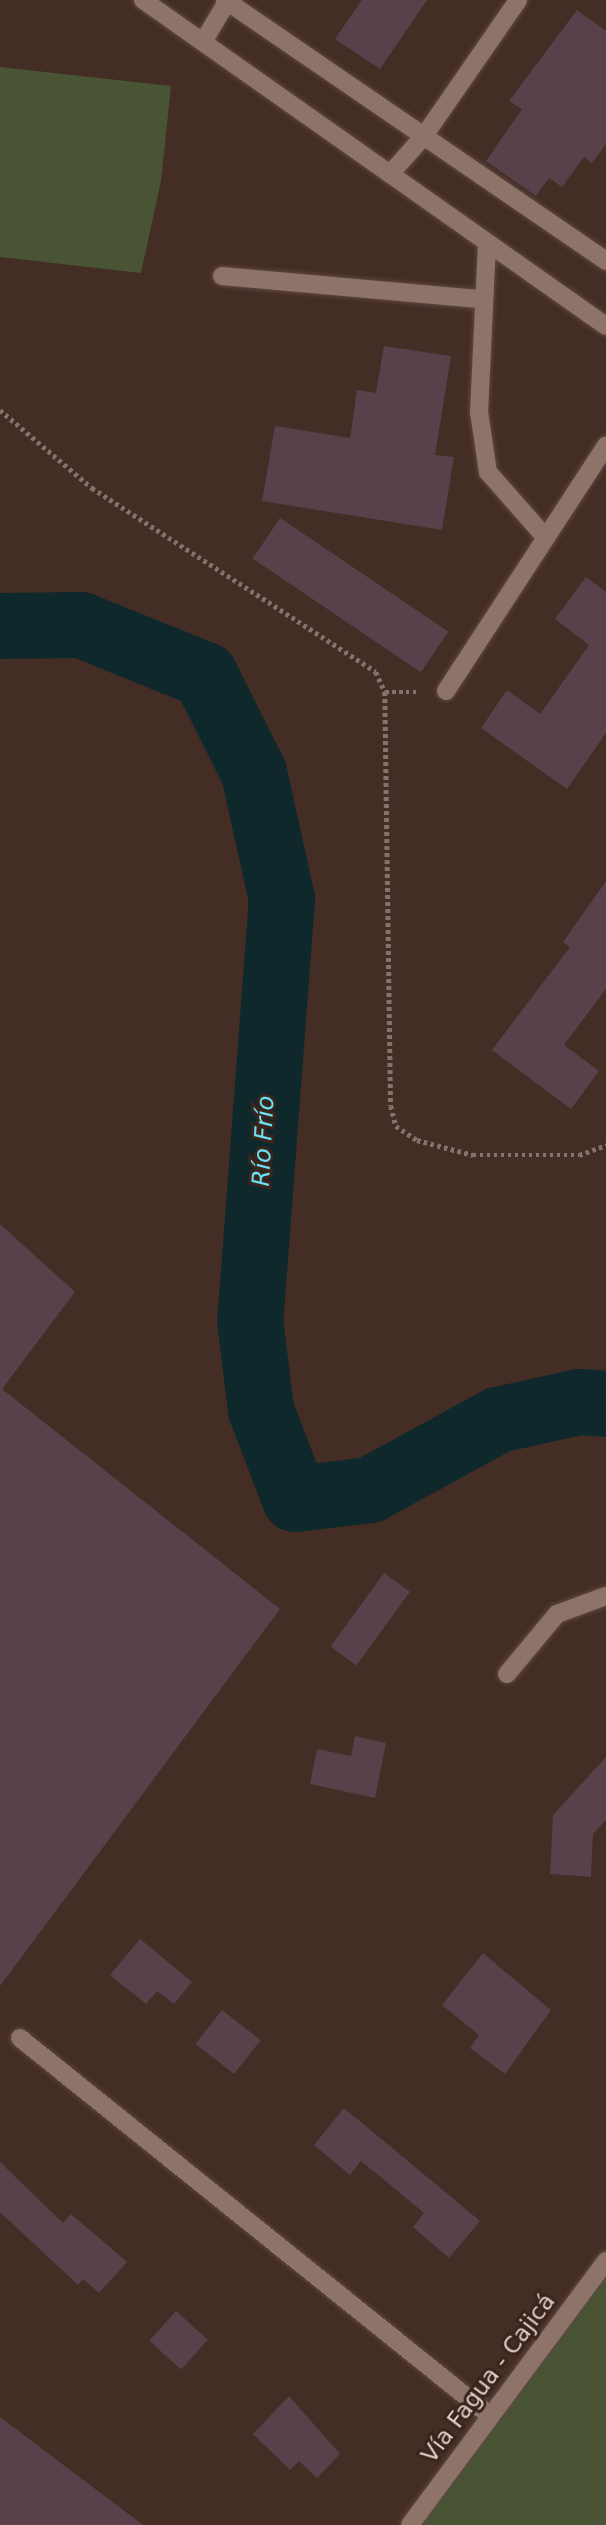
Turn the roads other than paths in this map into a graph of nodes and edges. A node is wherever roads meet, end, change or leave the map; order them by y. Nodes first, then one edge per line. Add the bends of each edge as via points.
1 (143, 0) edge
2 (226, 0) edge
3 (518, 0) edge
4 (203, 42) junction
5 (424, 136) junction
6 (390, 174) junction
7 (487, 243) junction
8 (606, 261) edge
9 (222, 276) dead end
10 (481, 299) junction
11 (606, 326) edge
12 (606, 446) edge
13 (546, 538) junction
14 (446, 691) road end
15 (606, 1596) edge
16 (508, 1674) dead end
17 (20, 2038) dead end
18 (606, 2261) edge
19 (489, 2415) junction
20 (410, 2525) edge

1 - 4 street
2 - 4 street
2 - 5 street
3 - 5 street
4 - 6 street
5 - 6 street
5 - 8 street
6 - 7 street
7 - 10 street
7 - 11 street
9 - 10 street
10 - 13 street via 479,412 488,472
12 - 13 street
13 - 14 street
15 - 16 street via 557,1614
17 - 19 street
18 - 19 street, Vía Fagua - Cajicá
19 - 20 street, Vía Fagua - Cajicá

